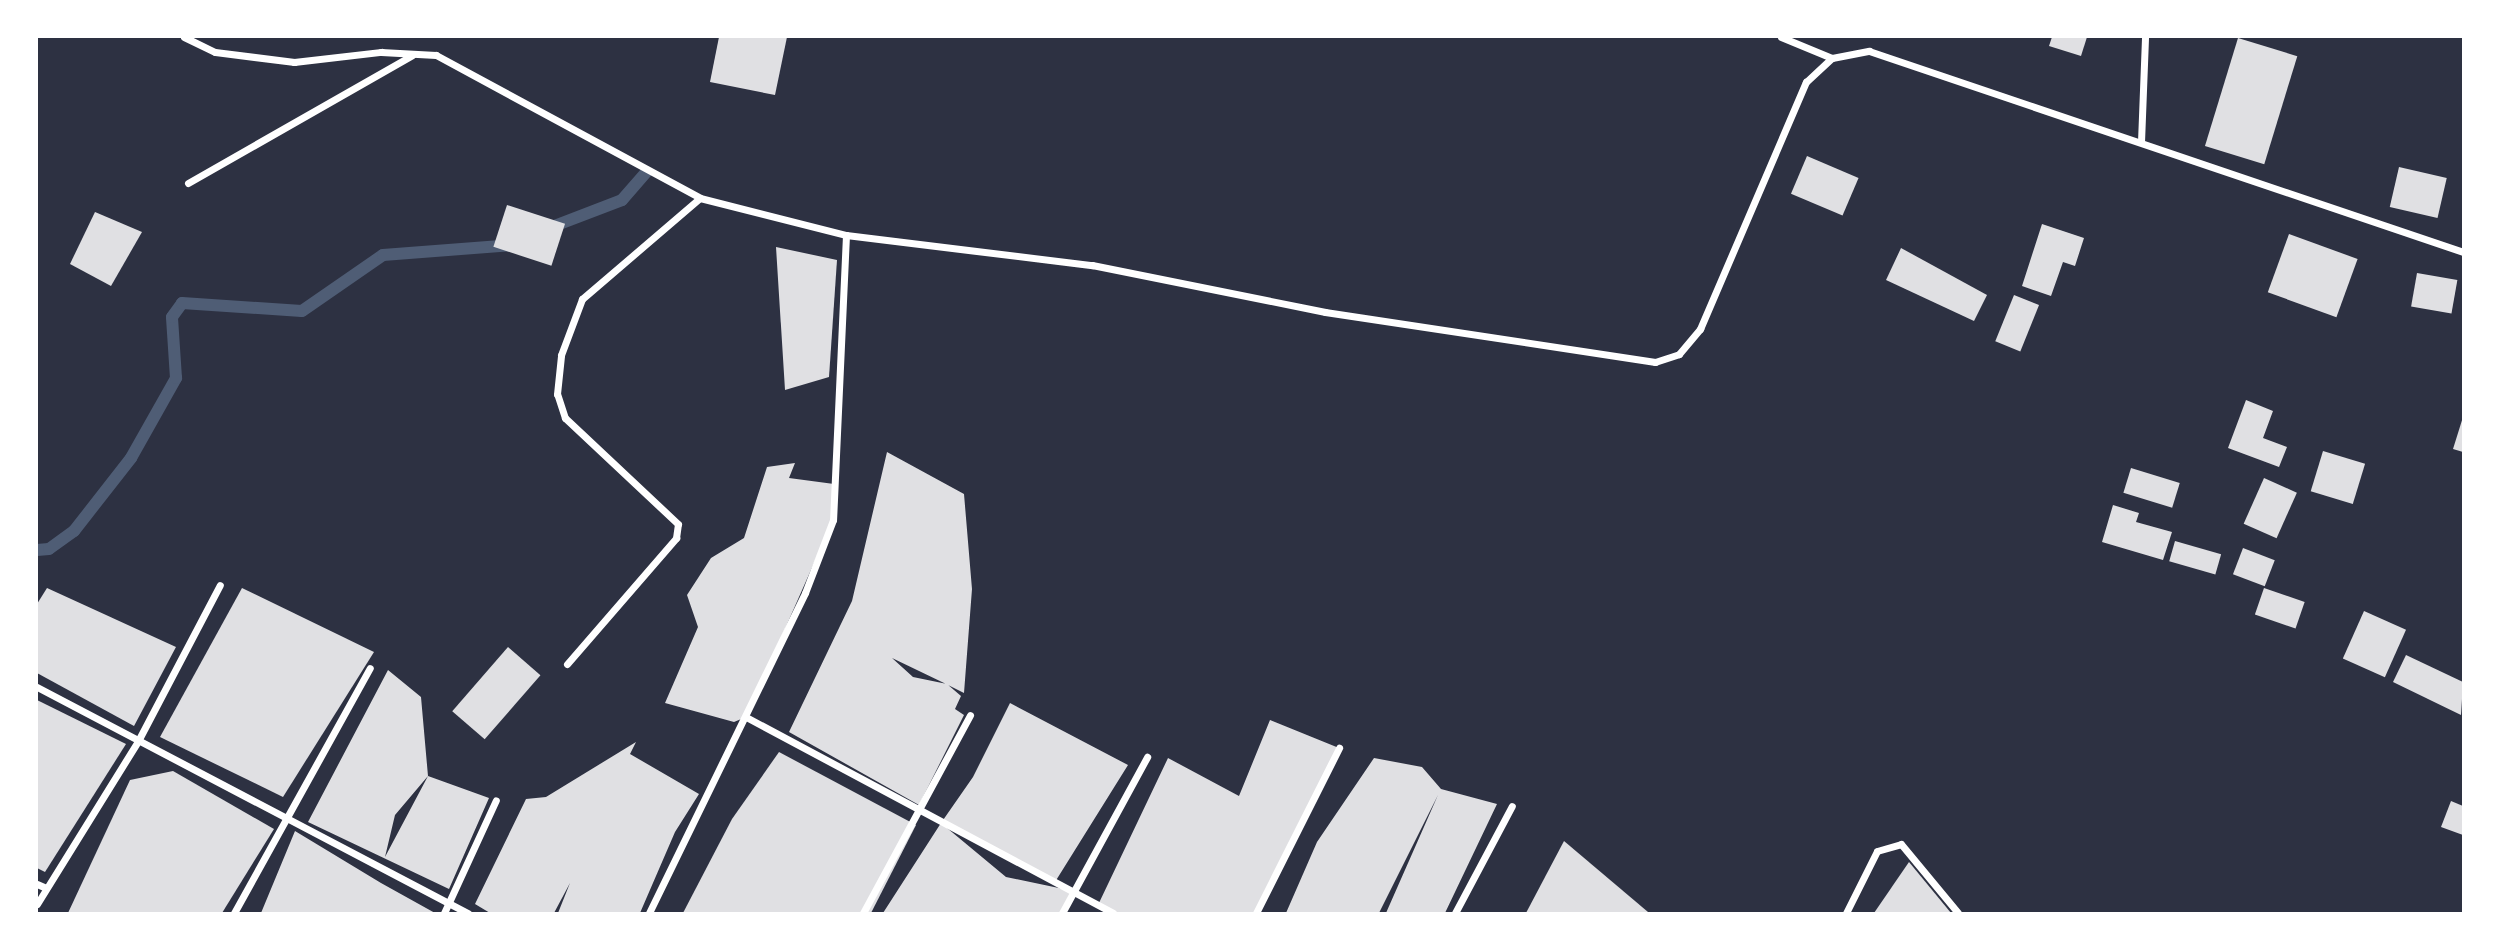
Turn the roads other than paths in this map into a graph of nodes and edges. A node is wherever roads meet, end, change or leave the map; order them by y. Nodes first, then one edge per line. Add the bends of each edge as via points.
1 (184, 37) edge
2 (1781, 37) edge
3 (2145, 37) edge
4 (413, 54) junction
5 (1832, 58) junction
6 (2141, 142) junction
7 (188, 183) dead end
8 (700, 198) junction
9 (846, 235) junction
10 (2463, 252) edge
11 (220, 585) dead end
12 (567, 664) dead end
13 (370, 668) dead end
14 (37, 687) edge
15 (970, 715) dead end
16 (746, 717) junction
17 (138, 740) junction
18 (1339, 748) dead end
19 (1147, 757) dead end
20 (496, 800) dead end
21 (1513, 806) dead end
22 (919, 812) junction
23 (290, 820) junction
24 (37, 884) edge
25 (47, 888) junction
26 (1073, 891) junction
27 (449, 903) junction
28 (37, 904) edge
29 (234, 913) edge
30 (444, 913) edge
31 (468, 913) edge
32 (649, 913) edge
33 (863, 913) edge
34 (1062, 913) edge
35 (1114, 913) edge
36 (1256, 913) edge
37 (1455, 913) edge
38 (1846, 913) edge
39 (1958, 913) edge

1 - 4 street via 215,52 294,62
2 - 5 street
3 - 6 street
4 - 7 street
4 - 8 street via 436,55 477,75
5 - 6 street via 1869,51
5 - 9 street via 1806,82 1700,329 1679,354 1655,362 1325,312 1092,265
6 - 10 street
8 - 9 street
8 - 12 street via 582,299 561,355 557,394 565,418 678,524 676,538
9 - 16 street via 833,520
11 - 17 street
13 - 23 street
14 - 17 street
15 - 22 street
16 - 22 street
16 - 32 street
17 - 23 street
17 - 25 street
18 - 36 street
19 - 26 street
20 - 27 street
21 - 37 street
22 - 26 street
22 - 33 street
23 - 27 street
23 - 29 street
24 - 25 street
25 - 28 street
26 - 34 street
26 - 35 street
27 - 30 street
27 - 31 street
38 - 39 street via 1877,851 1901,844

